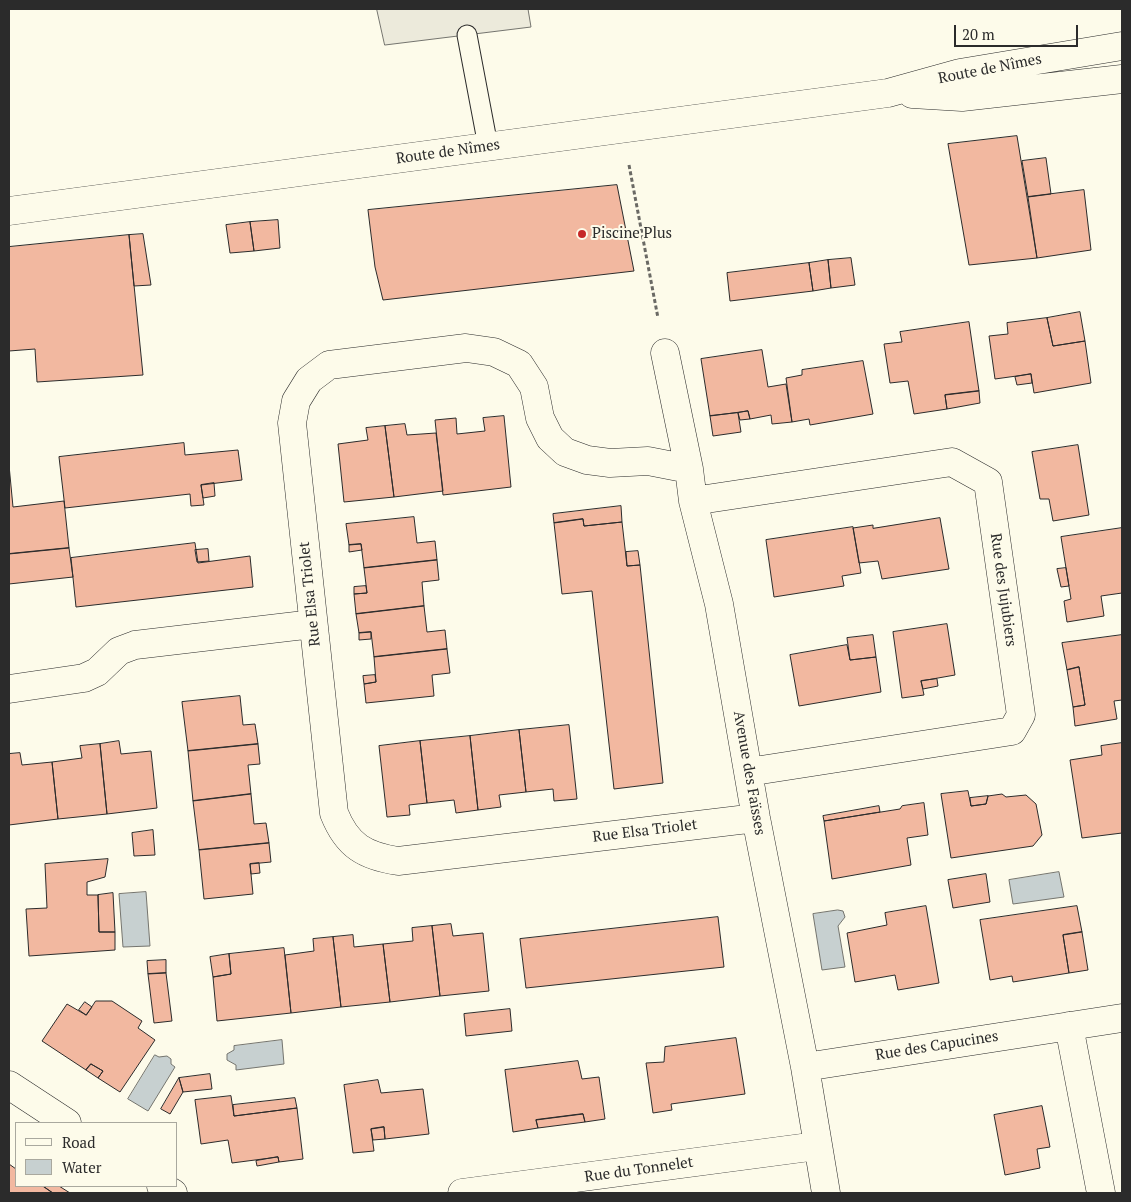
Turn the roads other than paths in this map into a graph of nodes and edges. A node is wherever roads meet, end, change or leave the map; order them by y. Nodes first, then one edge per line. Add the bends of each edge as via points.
1 (467, 35) dead end
2 (1122, 46) edge
3 (1122, 79) edge
4 (888, 93) junction
5 (488, 146) junction
6 (9, 210) edge
7 (665, 353) road end
8 (689, 469) junction
9 (693, 501) junction
10 (313, 624) junction
11 (9, 689) edge
12 (748, 772) junction
13 (756, 818) junction
14 (1122, 1018) edge
15 (1070, 1026) junction
16 (805, 1067) junction
17 (9, 1085) edge
18 (65, 1122) edge
19 (817, 1146) junction
20 (462, 1193) edge
21 (826, 1193) edge
22 (1101, 1193) edge

1 - 5 lane
2 - 4 street, Route de Nîmes via 960,73
3 - 4 street, Route de Nîmes via 962,96
4 - 5 street, Route de Nîmes
5 - 6 street, Route de Nîmes
7 - 8 street, Avenue des Faïsses
8 - 9 street, Avenue des Faïsses
8 - 10 street, Rue Elsa Triolet via 648,462 587,460 565,452 550,438 540,418 534,387 518,364 494,352 466,348 329,365 309,380 296,401 292,423
9 - 12 street, Avenue des Faïsses via 719,604
9 - 12 street, Rue des Jujubiers via 952,462 988,482 1021,715 1012,732
10 - 11 street via 135,645 119,651 97,672 84,678
10 - 13 street, Rue Elsa Triolet via 334,814 341,832 355,846 376,857 398,861
12 - 13 street, Avenue des Faïsses
13 - 16 street, Avenue des Faïsses
14 - 15 street, Rue des Capucines
15 - 16 street, Rue des Capucines
15 - 22 street
16 - 19 street, Avenue des Faïsses
17 - 18 street
19 - 20 street, Rue du Tonnelet
19 - 21 street, Avenue des Faïsses

